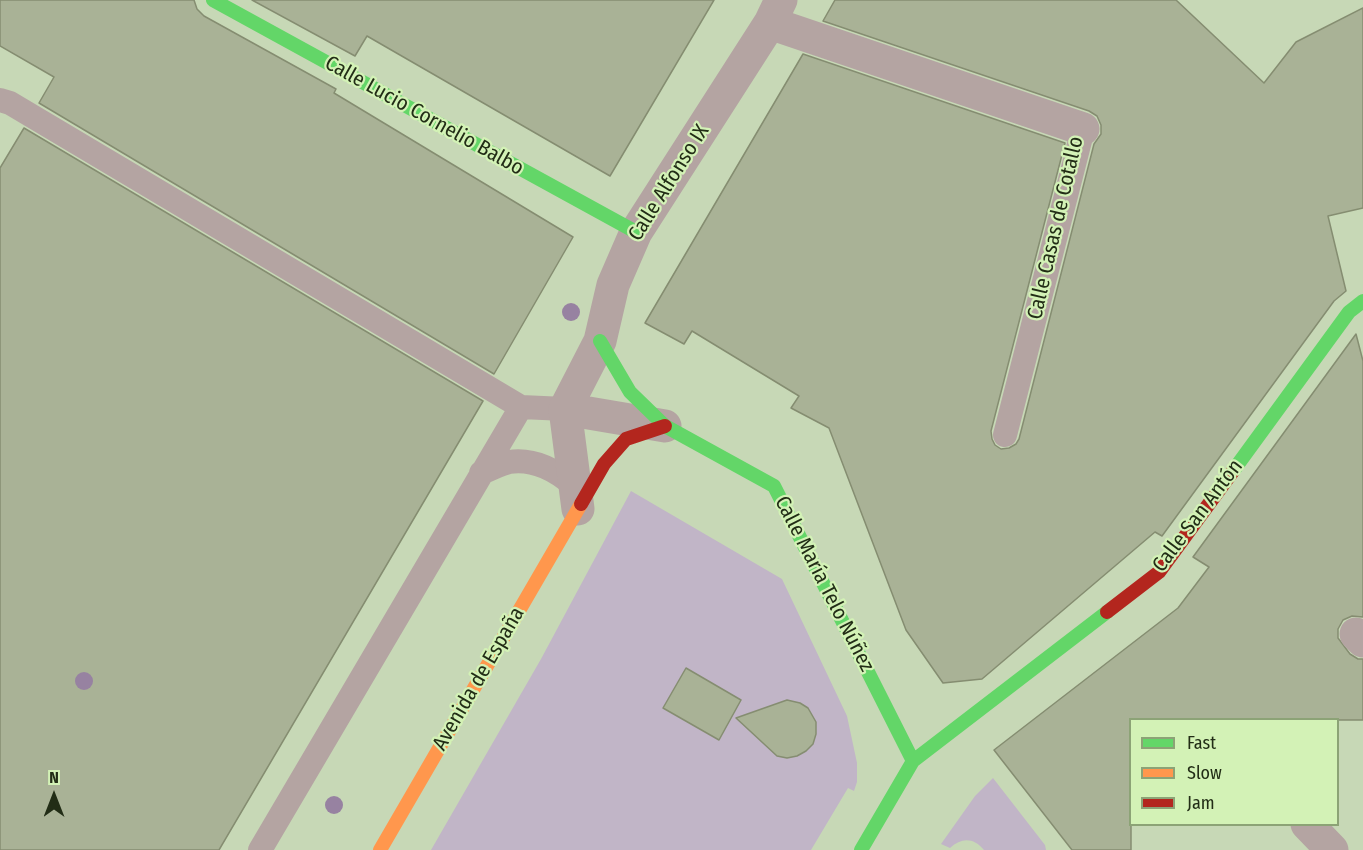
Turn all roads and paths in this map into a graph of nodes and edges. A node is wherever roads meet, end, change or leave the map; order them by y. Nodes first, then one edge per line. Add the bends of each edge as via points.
1 (234, 5) edge
2 (775, 12) edge
3 (0, 100) edge
4 (1083, 129) joint
5 (636, 232) junction
6 (1363, 301) edge
7 (600, 341) junction
8 (521, 407) junction
9 (566, 409) junction
10 (664, 426) junction
11 (1005, 435) dead end
12 (482, 473) junction
13 (577, 498) junction
14 (913, 761) junction
15 (1308, 826) edge
16 (260, 850) edge
17 (380, 850) edge
18 (861, 850) edge
19 (1332, 850) edge

1 - 5 street, Calle Lucio Cornelio Balbo
2 - 4 street, Calle Casas de Cotallo
2 - 5 street, Calle Alfonso IX
3 - 8 lane
4 - 11 lane, Calle Casas de Cotallo
5 - 7 street, Calle Alfonso IX via 613,285
6 - 14 street, Calle San Antón via 1349,312 1159,572
7 - 9 street, Calle Alfonso IX
7 - 10 street, Calle María Telo Núñez via 630,392
8 - 9 lane
8 - 12 lane
9 - 10 street
9 - 13 street
10 - 13 street, Avenida de España via 626,439
10 - 14 street, Calle María Telo Núñez via 774,486
12 - 13 lane via 509,462 538,464 561,474
12 - 16 lane
13 - 17 street, Avenida de España
14 - 18 street
15 - 19 street

